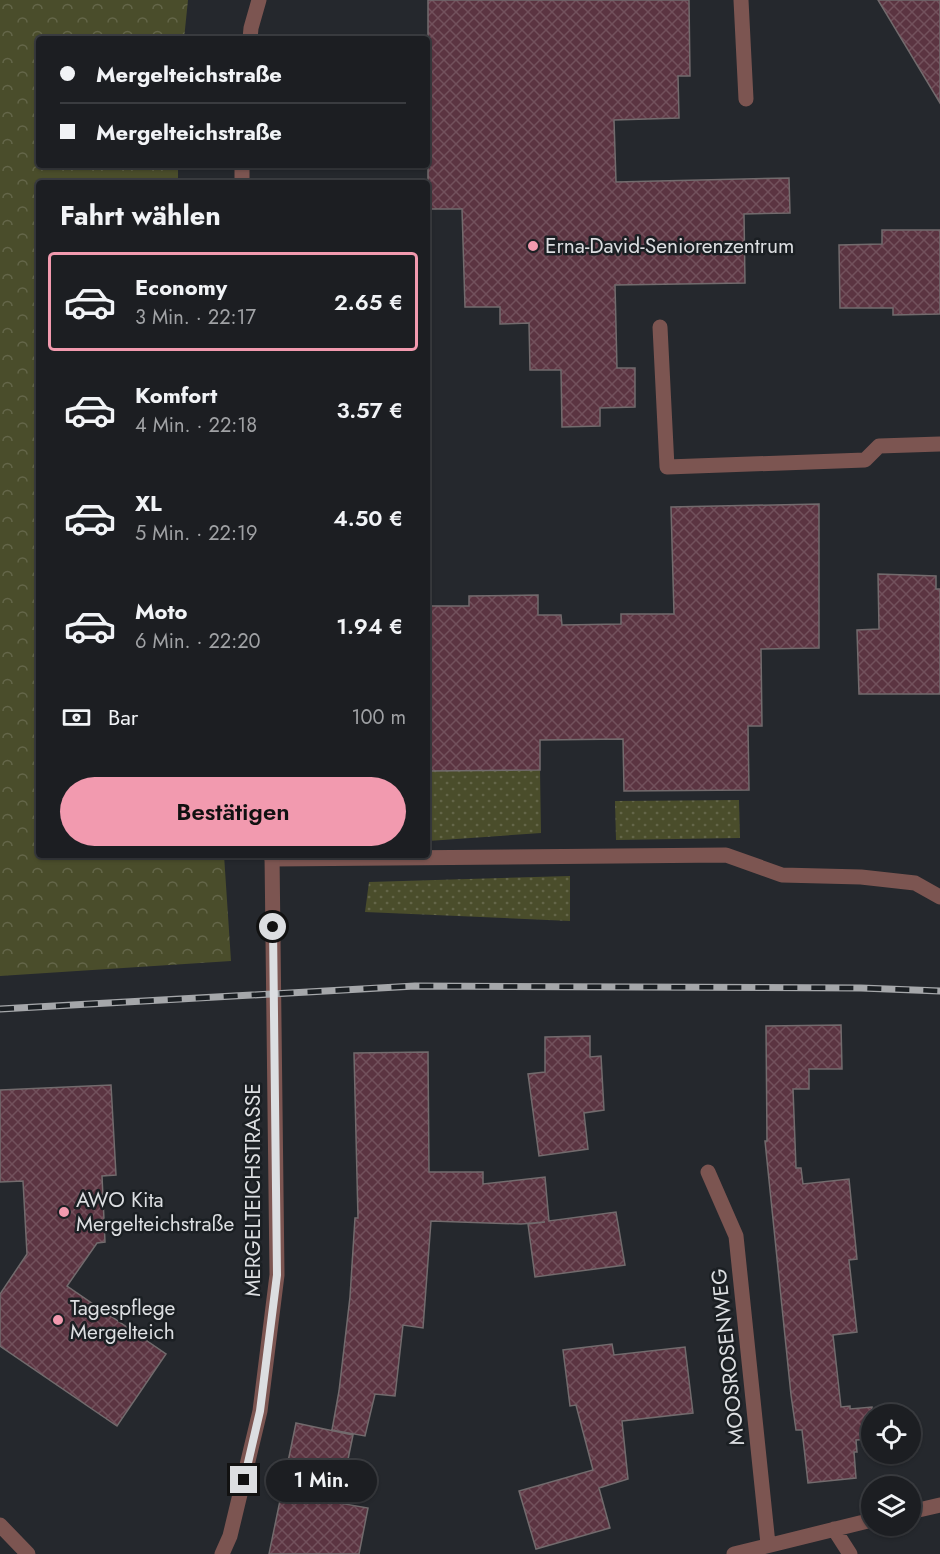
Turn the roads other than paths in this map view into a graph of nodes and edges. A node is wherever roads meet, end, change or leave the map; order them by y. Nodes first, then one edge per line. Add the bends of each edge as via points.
1 (259, 0) edge
2 (741, 0) edge
3 (250, 36) edge
4 (746, 99) dead end
5 (660, 327) dead end
6 (940, 444) edge
7 (430, 856) edge
8 (272, 858) edge
9 (940, 897) edge
10 (708, 1172) dead end
11 (940, 1505) edge
12 (921, 1509) edge
13 (861, 1523) edge
14 (0, 1525) edge
15 (834, 1529) junction
16 (768, 1545) junction
17 (28, 1554) edge
18 (222, 1554) edge
19 (734, 1554) edge
20 (850, 1554) edge

1 - 3 street
2 - 4 street
5 - 6 street via 667,467 865,460 879,446
7 - 9 street via 726,855 782,875 915,883
8 - 18 street, MERGELTEICHSTRASSE via 277,1275 260,1411 230,1536
10 - 16 street, MOOSROSENWEG via 736,1236
11 - 12 street
13 - 15 street
14 - 17 street
15 - 16 street
15 - 20 street
16 - 19 street

